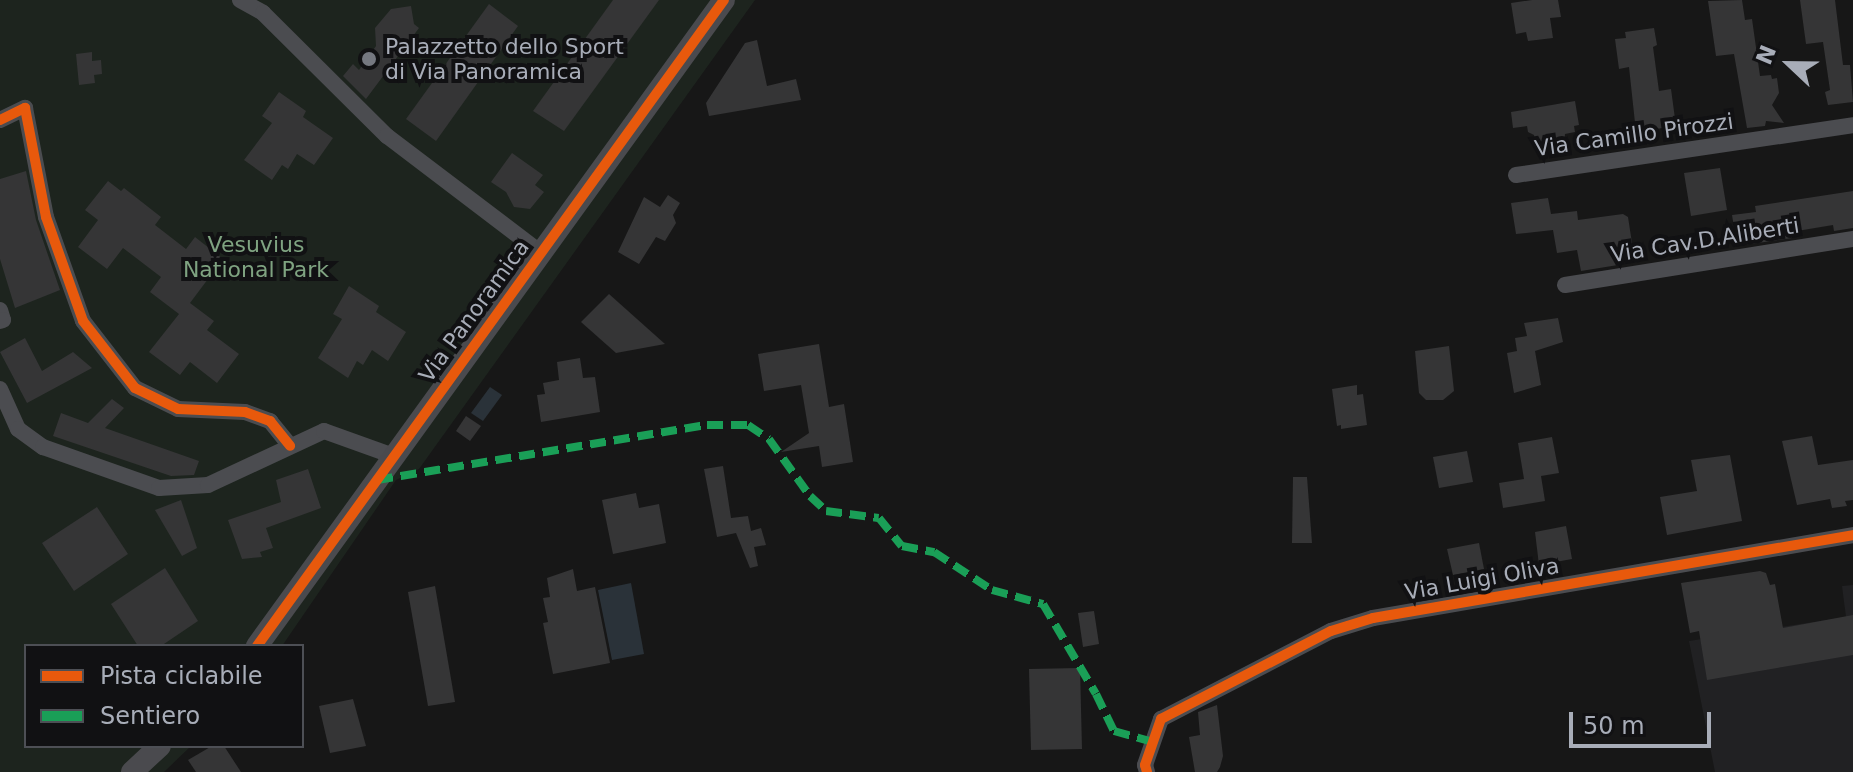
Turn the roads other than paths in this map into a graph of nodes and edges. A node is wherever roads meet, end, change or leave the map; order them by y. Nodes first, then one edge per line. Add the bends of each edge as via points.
1 (240, 0) edge
2 (724, 0) edge
3 (0, 120) edge
4 (1853, 125) edge
5 (1516, 175) dead end
6 (1853, 239) edge
7 (540, 252) junction
8 (1565, 285) dead end
9 (0, 310) edge
10 (0, 321) edge
11 (0, 389) edge
12 (290, 446) junction
13 (394, 456) junction
14 (1853, 535) edge
15 (258, 644) edge
16 (158, 748) edge
17 (132, 772) edge
18 (1147, 772) edge

1 - 7 street, Via Panoramica via 263,13 387,136
2 - 7 street, Via Panoramica
3 - 12 street via 25,108 46,217 83,321 135,388 178,409 245,412 270,421
4 - 5 street, Via Camillo Pirozzi
6 - 8 street, Via Cav.D.Aliberti
7 - 13 street, Via Panoramica
9 - 10 street
11 - 12 street via 18,429 43,447 159,488 208,485
12 - 13 street via 324,431
13 - 15 street, Via Panoramica
14 - 18 street, Via Luigi Oliva via 1373,618 1331,631 1161,719
16 - 17 street

